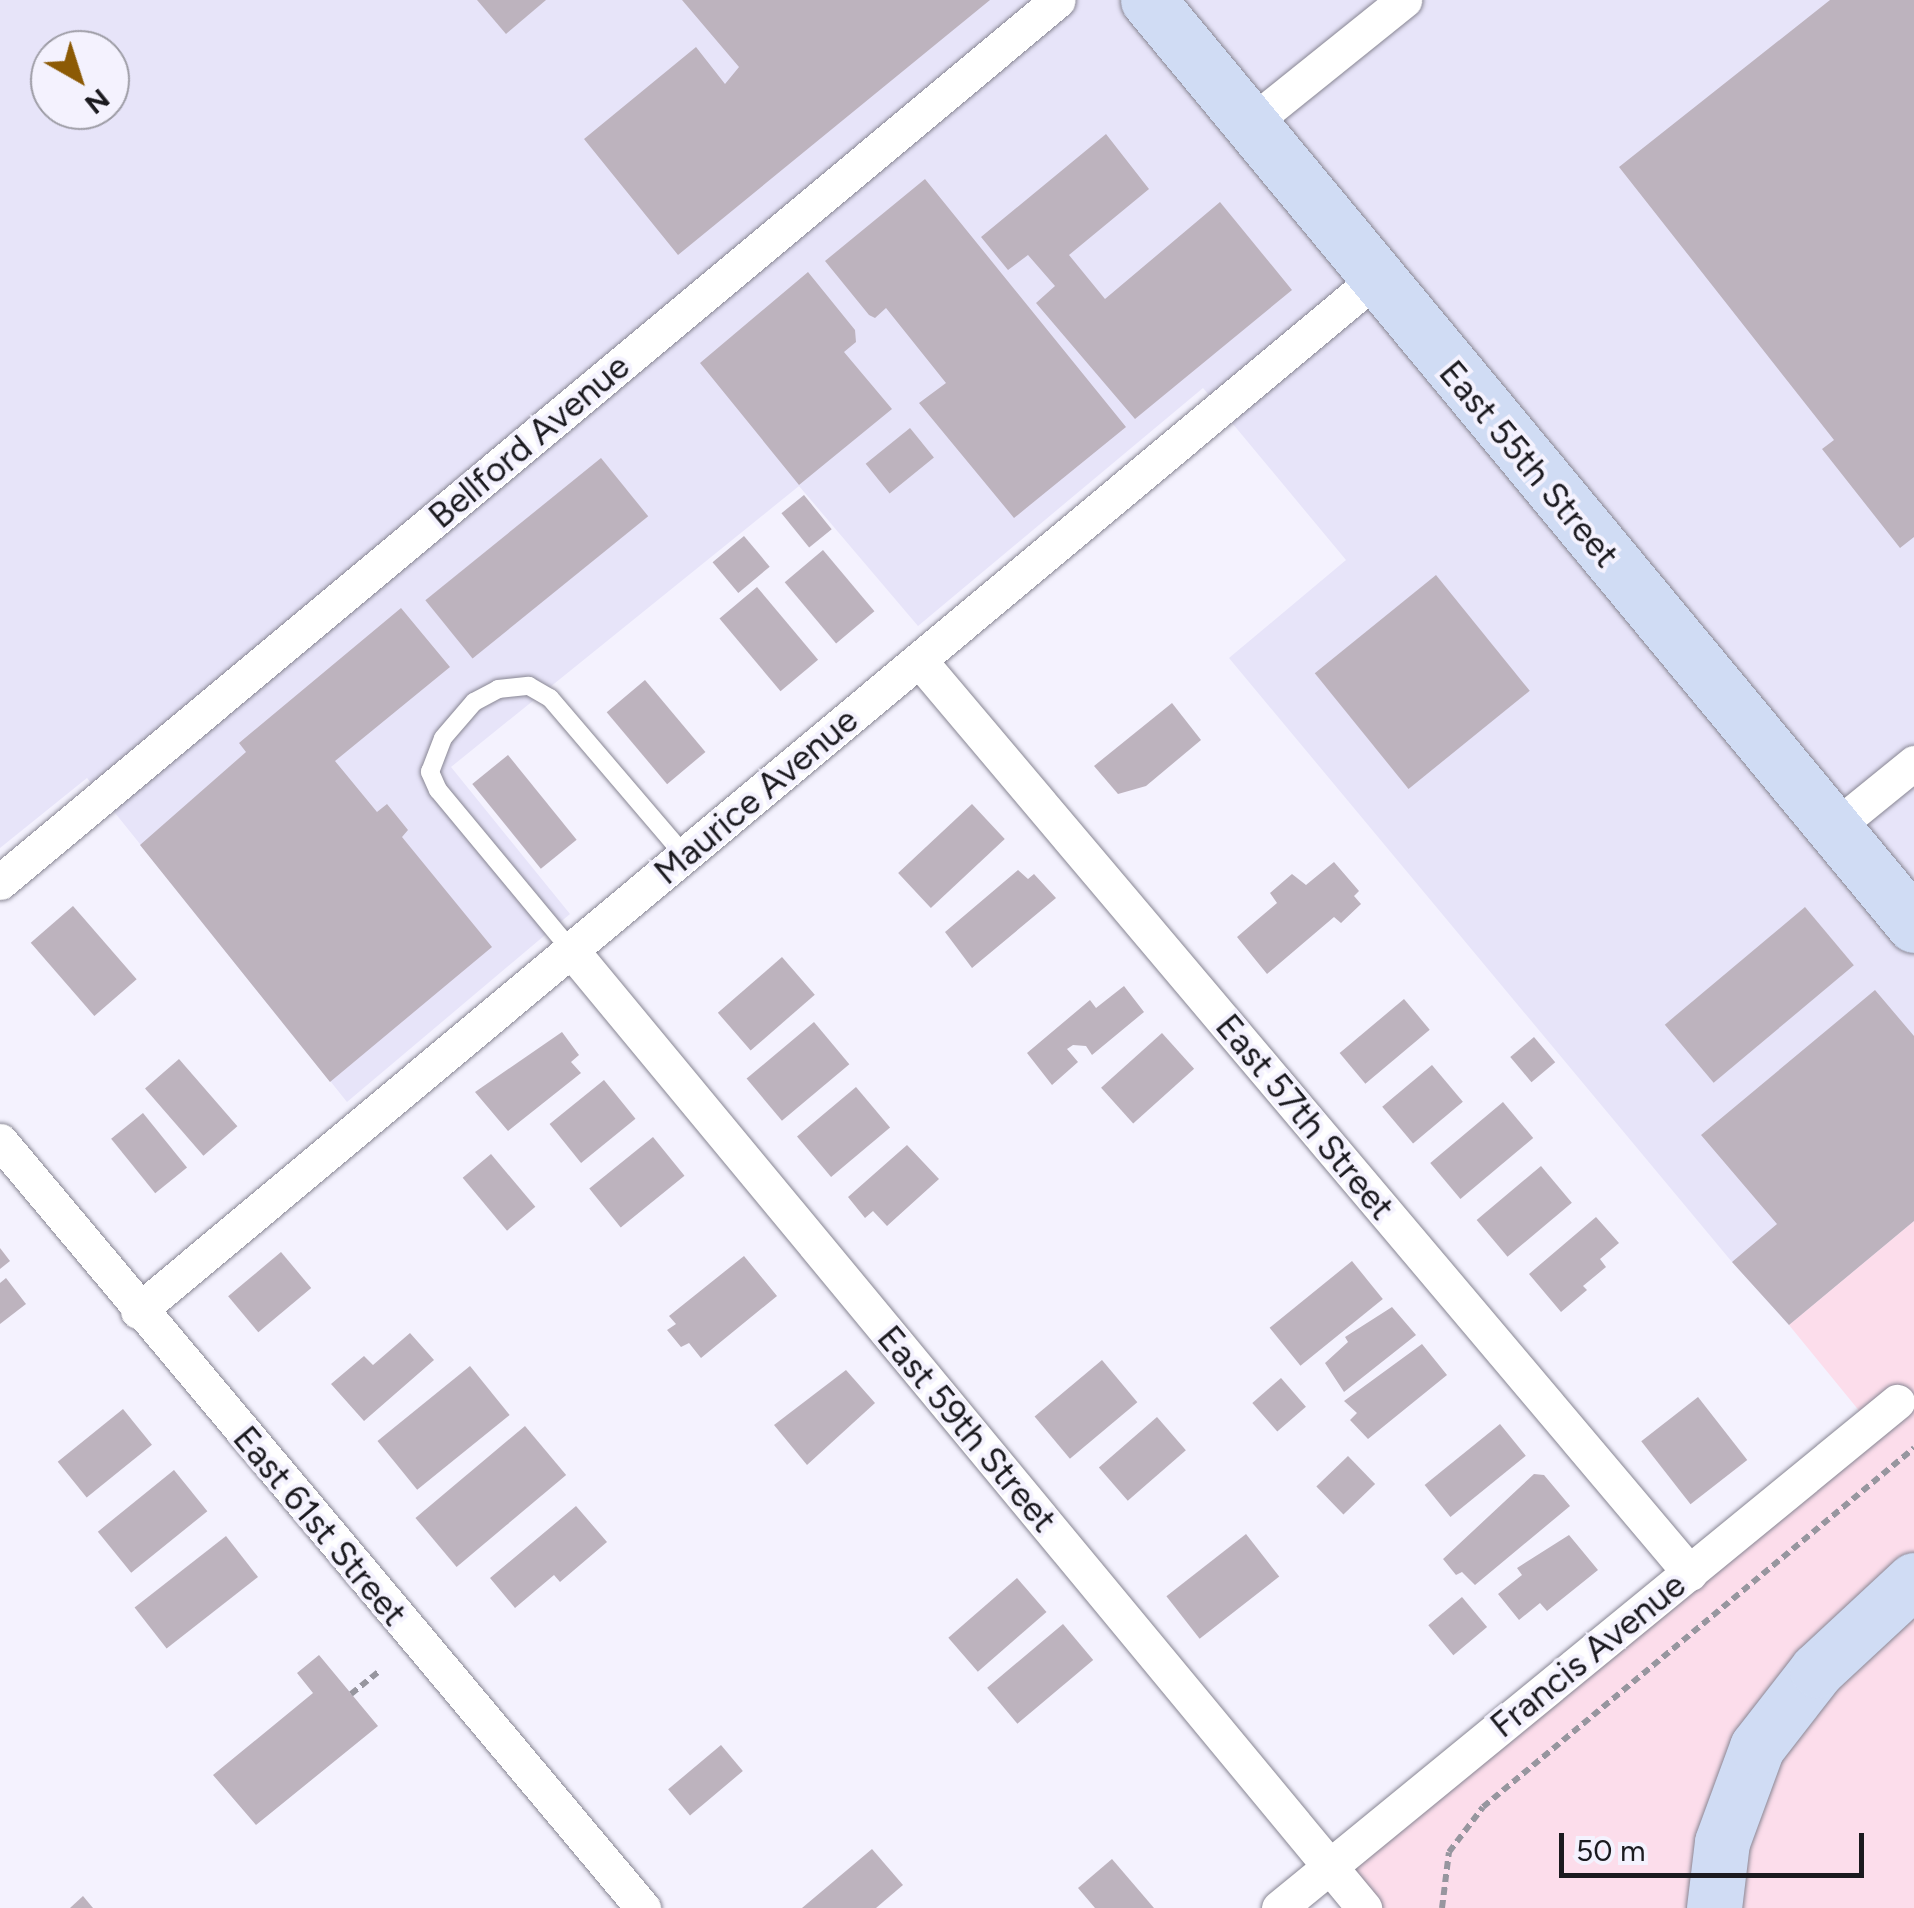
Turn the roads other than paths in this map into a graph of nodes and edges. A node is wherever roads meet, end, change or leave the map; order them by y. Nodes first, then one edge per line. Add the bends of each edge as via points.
1 (1058, 0) edge
2 (1148, 0) edge
3 (1404, 0) edge
4 (1250, 124) junction
5 (1374, 280) junction
6 (919, 660) junction
7 (1914, 763) edge
8 (1834, 828) junction
9 (684, 855) junction
10 (0, 882) edge
11 (1914, 925) edge
12 (570, 950) junction
13 (0, 1142) edge
14 (138, 1312) junction
15 (1897, 1402) dead end
16 (1690, 1573) junction
17 (1914, 1580) edge
18 (1329, 1866) junction
19 (643, 1908) edge
20 (1279, 1908) edge
21 (1364, 1908) edge
22 (1714, 1908) edge

1 - 10 street, Bellford Avenue
2 - 4 main road, East 55th Street
3 - 4 street
4 - 5 main road, East 55th Street
5 - 6 street, Maurice Avenue
5 - 8 main road, East 55th Street
6 - 9 street, Maurice Avenue
6 - 16 street, East 57th Street
7 - 8 street
8 - 11 main road, East 55th Street
9 - 12 street, Maurice Avenue
9 - 12 lane via 550,698 528,686 498,689 474,702 443,738 430,772
12 - 14 street, Maurice Avenue
12 - 18 street, East 59th Street
13 - 14 street, East 61st Street
14 - 19 street, East 61st Street
15 - 16 street, Francis Avenue
16 - 18 street, Francis Avenue
17 - 22 main road via 1817,1670 1757,1747 1722,1842
18 - 20 street, Francis Avenue
18 - 21 street, East 59th Street

